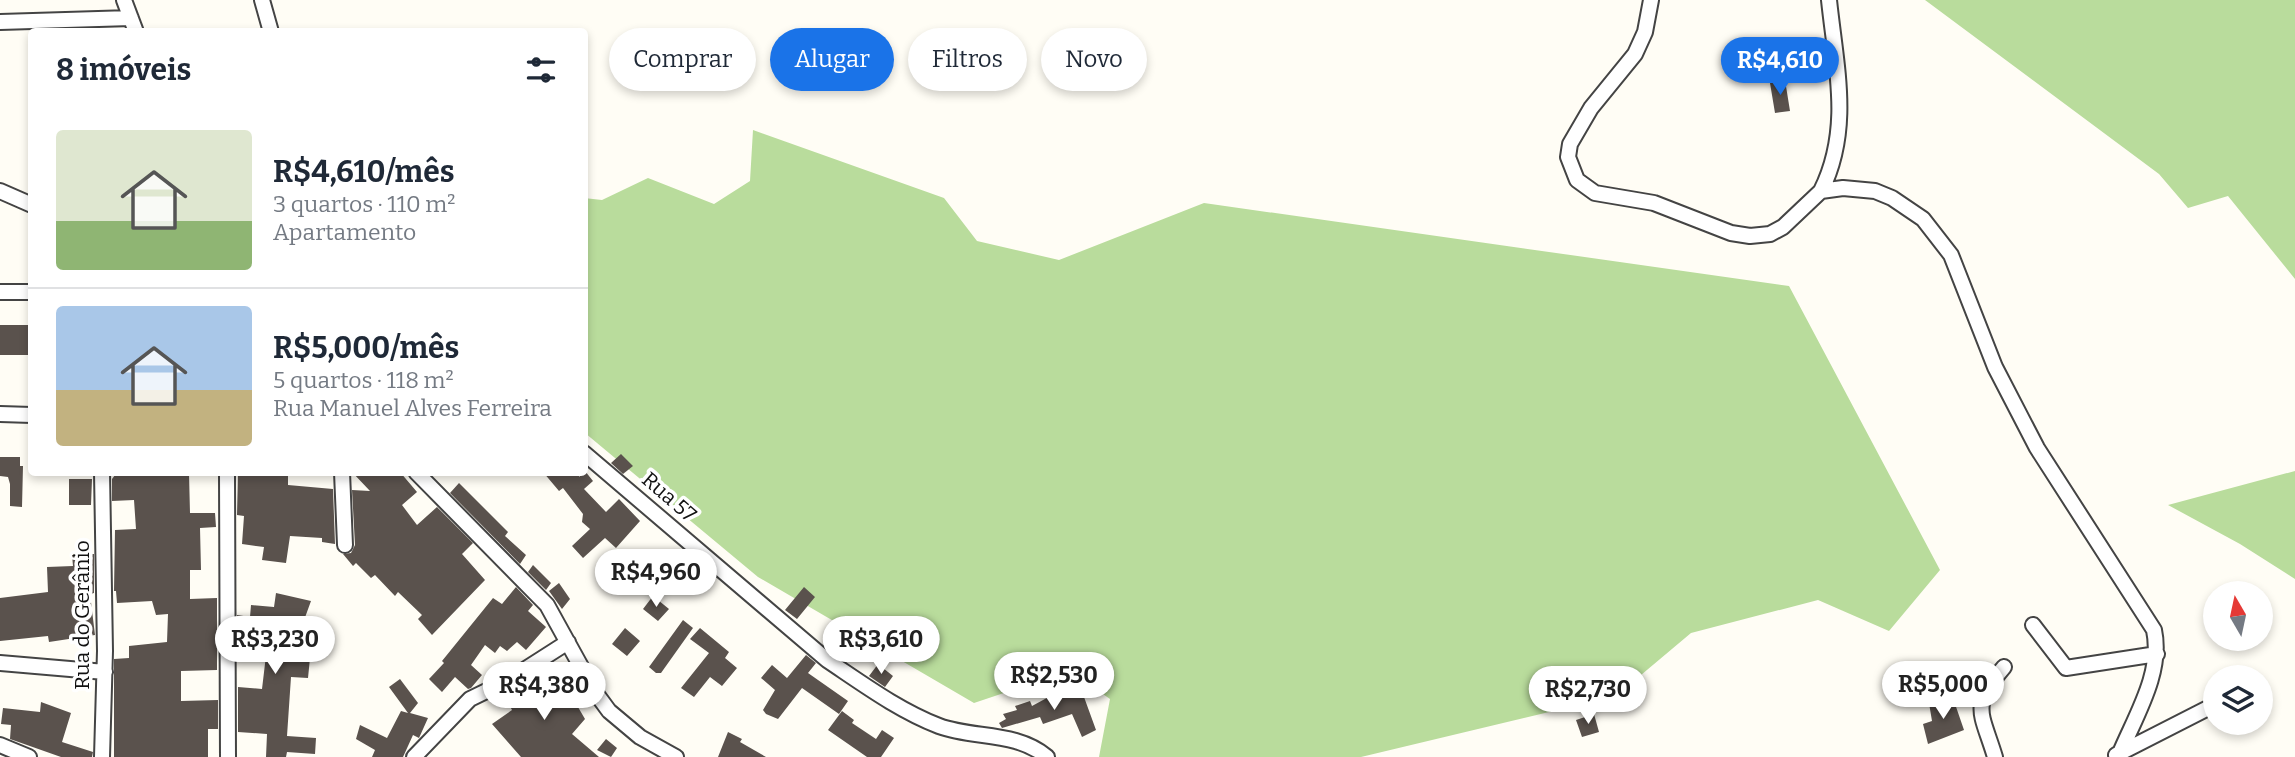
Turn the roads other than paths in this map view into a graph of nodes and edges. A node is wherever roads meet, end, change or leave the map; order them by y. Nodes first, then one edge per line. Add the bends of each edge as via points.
1 (124, 0) edge
2 (262, 0) edge
3 (1651, 0) edge
4 (1829, 0) edge
5 (0, 22) edge
6 (133, 25) edge
7 (270, 28) edge
8 (0, 191) edge
9 (1821, 191) junction
10 (28, 203) edge
11 (0, 292) edge
12 (28, 292) edge
13 (0, 414) edge
14 (28, 415) edge
15 (588, 456) edge
16 (102, 476) edge
17 (227, 476) edge
18 (342, 476) edge
19 (420, 476) edge
20 (345, 545) dead end
21 (2033, 625) dead end
22 (568, 642) junction
23 (2157, 654) junction
24 (0, 663) edge
25 (2004, 667) dead end
26 (104, 672) junction
27 (2203, 711) edge
28 (0, 746) edge
29 (2116, 755) edge
30 (29, 757) edge
31 (102, 757) edge
32 (228, 757) edge
33 (414, 757) edge
34 (676, 757) edge
35 (1047, 757) edge
36 (1995, 757) edge

1 - 6 street
2 - 7 street
3 - 9 street via 1635,54 1591,108 1570,144 1568,157 1577,180 1595,193 1654,203 1750,236 1783,227
4 - 9 street via 1842,118 1833,167
5 - 6 street
8 - 10 street
9 - 23 street via 1857,187 1892,198 1923,219 1951,255 1995,367 2037,448 2147,616
11 - 12 street
13 - 14 street
15 - 35 street, Rua 57 via 827,660 865,686 907,713 943,727 1026,744
16 - 26 street, Rua do Gerânio
17 - 32 street
18 - 20 street
19 - 22 street via 547,606
21 - 23 street via 2066,668
22 - 33 street via 470,699
22 - 34 street via 609,711 640,737
23 - 29 street
24 - 26 street
25 - 36 street via 1982,695 1980,705
26 - 31 street, Rua do Gerânio
27 - 29 street
28 - 30 street

